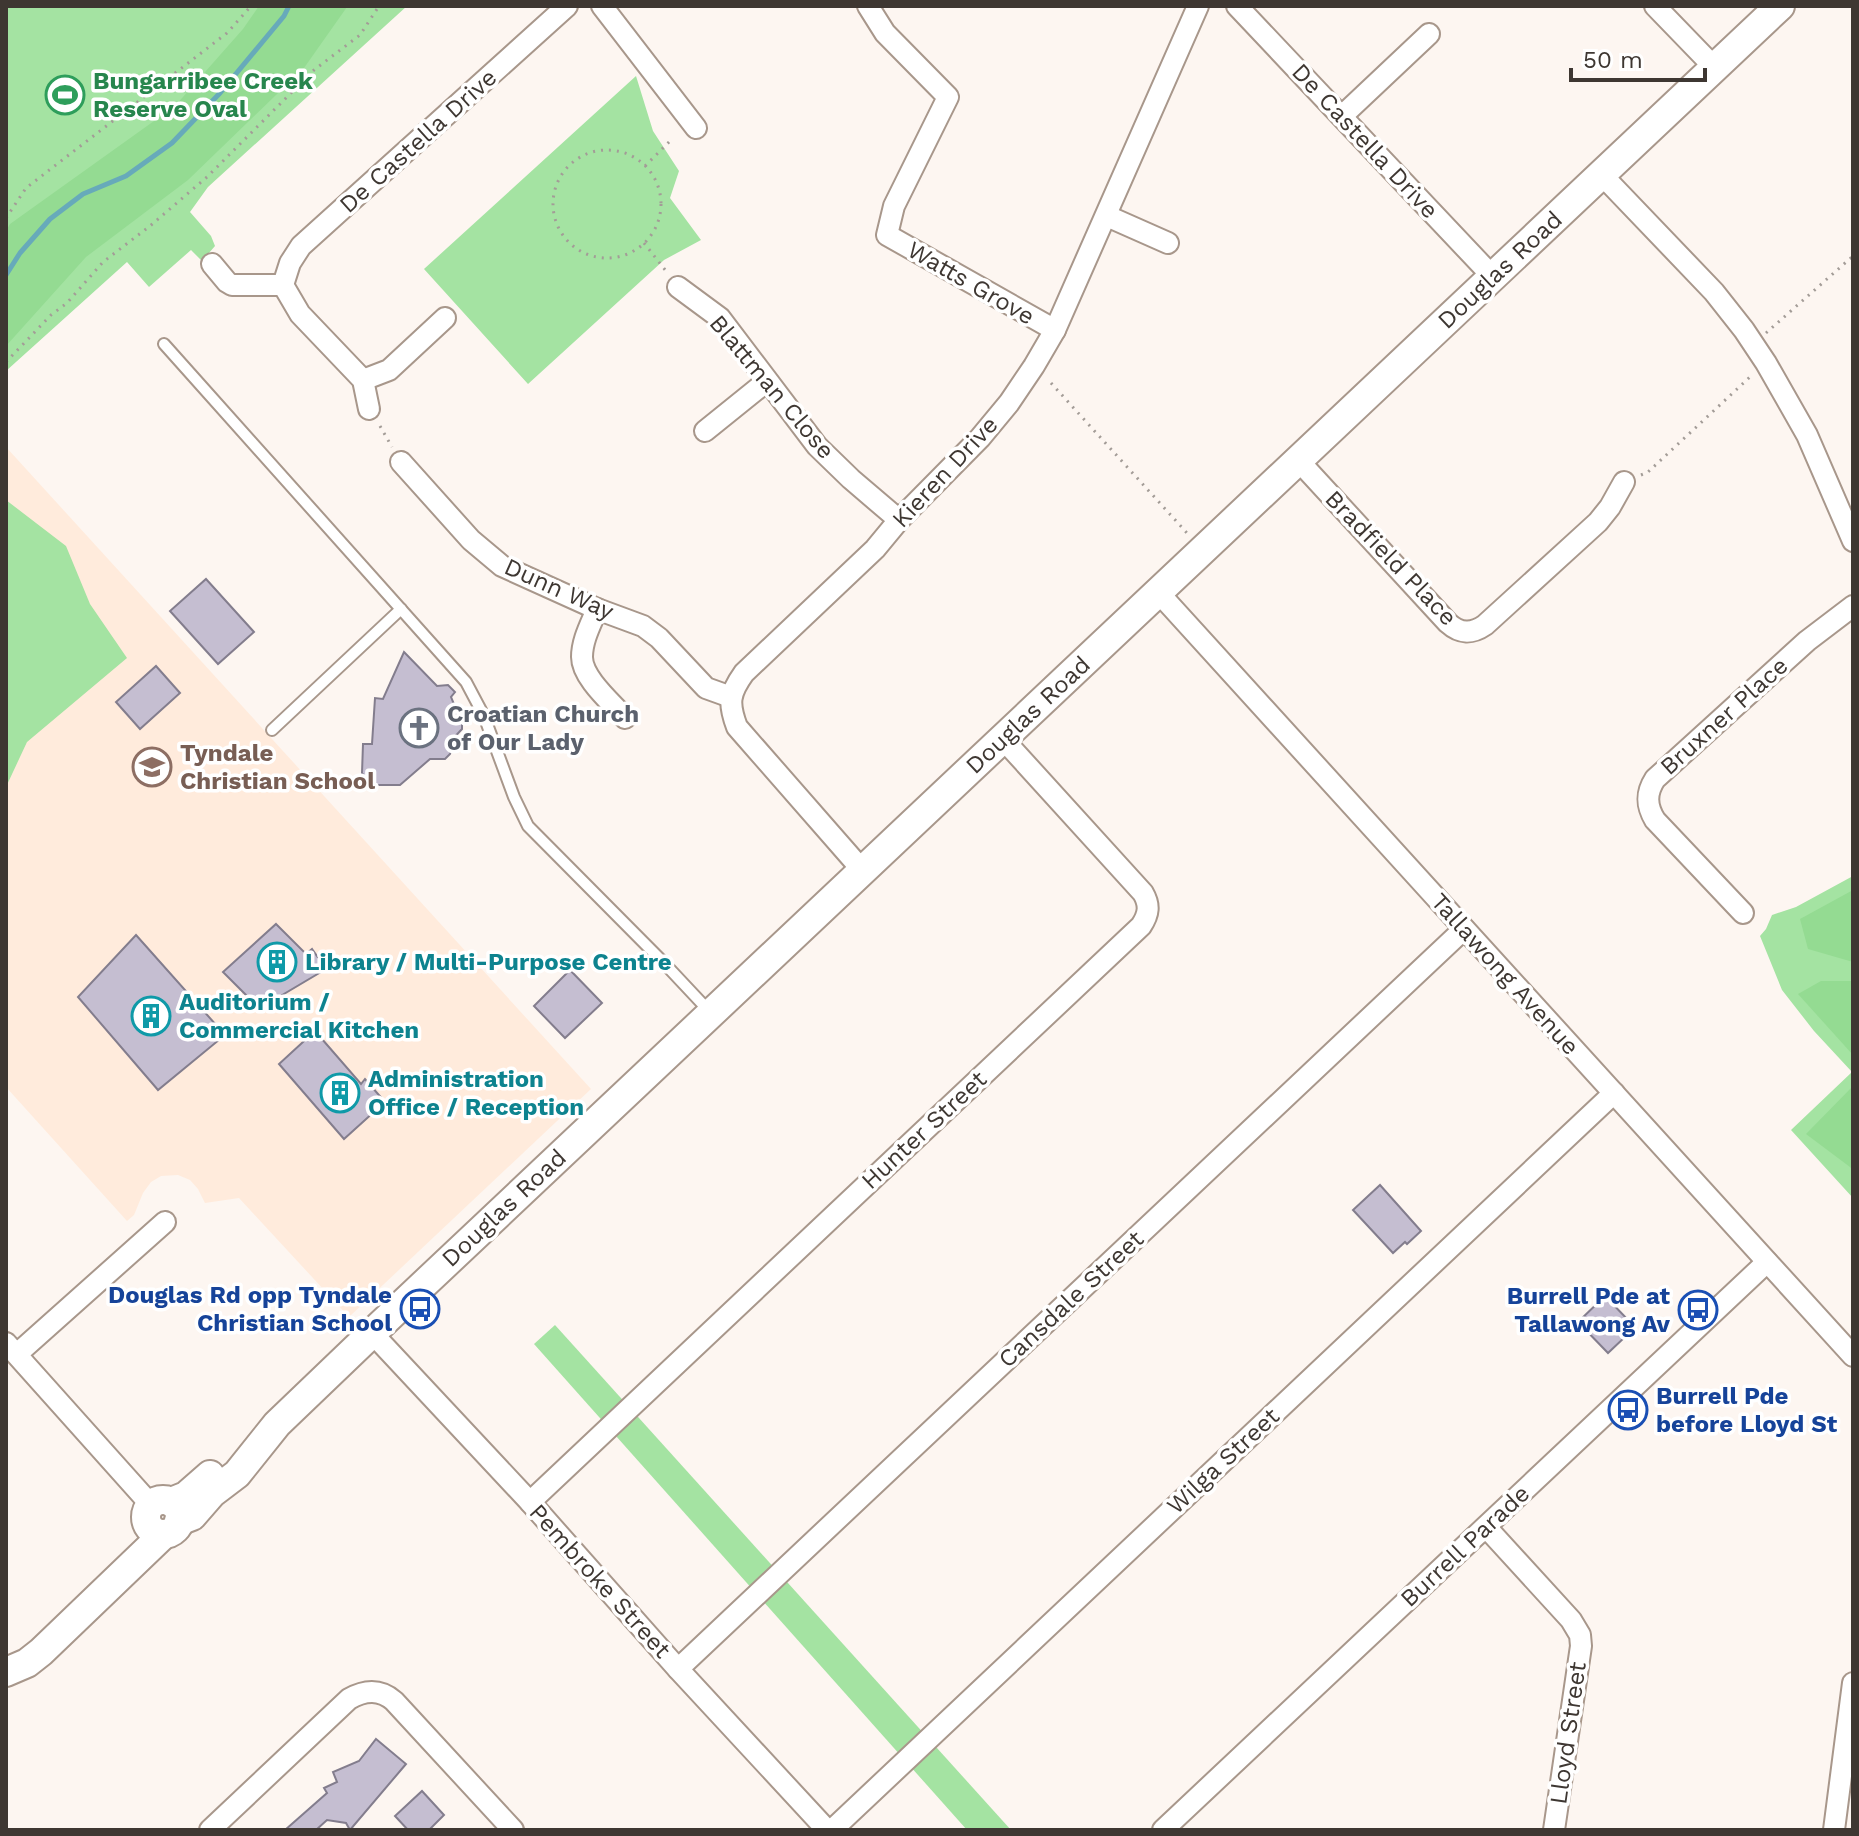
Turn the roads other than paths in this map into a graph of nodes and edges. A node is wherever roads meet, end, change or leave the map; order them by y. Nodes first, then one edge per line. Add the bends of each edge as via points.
1 (567, 6) edge
2 (602, 6) edge
3 (868, 6) edge
4 (1198, 6) edge
5 (1237, 6) edge
6 (1655, 6) edge
7 (1780, 6) edge
8 (1429, 34) dead end
9 (1715, 68) junction
10 (1342, 116) junction
11 (696, 128) dead end
12 (1602, 175) junction
13 (1107, 216) junction
14 (1168, 243) dead end
15 (212, 264) dead end
16 (1493, 277) junction
17 (283, 285) junction
18 (678, 287) road end
19 (445, 318) dead end
20 (1055, 330) junction
21 (164, 344) dead end
22 (363, 380) junction
23 (767, 381) junction
24 (369, 409) road end
25 (705, 431) dead end
26 (1298, 460) junction
27 (401, 462) road end
28 (1624, 482) road end
29 (899, 520) junction
30 (1853, 541) edge
31 (1158, 592) junction
32 (1853, 606) edge
33 (401, 609) junction
34 (597, 609) junction
35 (731, 697) junction
36 (625, 718) dead end
37 (272, 730) dead end
38 (1003, 739) junction
39 (863, 871) junction
40 (1743, 913) dead end
41 (1464, 929) junction
42 (711, 1014) junction
43 (1614, 1093) junction
44 (165, 1222) dead end
45 (1767, 1262) junction
46 (372, 1333) junction
47 (11, 1348) edge
48 (1853, 1356) edge
49 (530, 1502) junction
50 (162, 1517) junction
51 (1486, 1527) junction
52 (678, 1669) junction
53 (6, 1671) edge
54 (1853, 1683) edge
55 (1851, 1714) edge
56 (210, 1830) edge
57 (513, 1830) edge
58 (829, 1830) edge
59 (1163, 1830) edge
60 (1554, 1830) edge
61 (1834, 1830) edge

1 - 17 street, De Castella Drive via 301,246
2 - 11 street
3 - 20 street, Watts Grove via 885,33 948,97 894,206 887,235
4 - 13 street, Kieren Drive
5 - 10 street, De Castella Drive
6 - 9 street
7 - 9 street, Douglas Road
8 - 10 street
9 - 12 street, Douglas Road
10 - 16 street, De Castella Drive
12 - 16 street, Douglas Road
12 - 30 street via 1721,300 1754,344 1807,435
13 - 14 street
13 - 20 street, Kieren Drive
15 - 17 street via 232,285
16 - 26 street, Douglas Road
17 - 22 street via 300,314
18 - 23 street, Blattman Close via 720,318
19 - 22 street via 389,370
20 - 29 street, Kieren Drive via 1009,403
21 - 33 lane
22 - 24 street
23 - 25 street
23 - 29 street, Blattman Close via 817,446
26 - 28 street, Bradfield Place via 1448,623 1467,632 1485,625 1598,522
26 - 31 street, Douglas Road
27 - 34 street, Dunn Way via 471,540 502,566
29 - 35 street, Kieren Drive via 744,673
31 - 38 street, Douglas Road
31 - 41 street, Tallawong Avenue
32 - 40 street, Bruxner Place via 1807,641 1651,786 1648,802 1655,820
33 - 37 lane
33 - 42 lane via 466,682 528,826
34 - 35 street, Dunn Way via 643,626 706,688
34 - 36 street via 582,659 591,680
35 - 39 street via 737,727
38 - 39 street, Douglas Road
38 - 49 street, Hunter Street via 1143,893 1148,901 1146,918
39 - 42 street, Douglas Road
41 - 43 street, Tallawong Avenue
41 - 52 street, Cansdale Street
42 - 46 street, Douglas Road
43 - 45 street, Tallawong Avenue
43 - 58 street, Wilga Street
44 - 47 street
45 - 48 street, Tallawong Avenue
45 - 51 street, Burrell Parade
46 - 49 street, Pembroke Street
46 - 50 street, Douglas Road via 277,1424 249,1440
47 - 50 street
49 - 52 street, Pembroke Street
50 - 53 street, Douglas Road via 88,1579
51 - 59 street, Burrell Parade
51 - 60 street, Lloyd Street via 1580,1635
52 - 58 street, Pembroke Street
54 - 55 street
55 - 61 street
56 - 57 street via 349,1699 364,1692 394,1701

